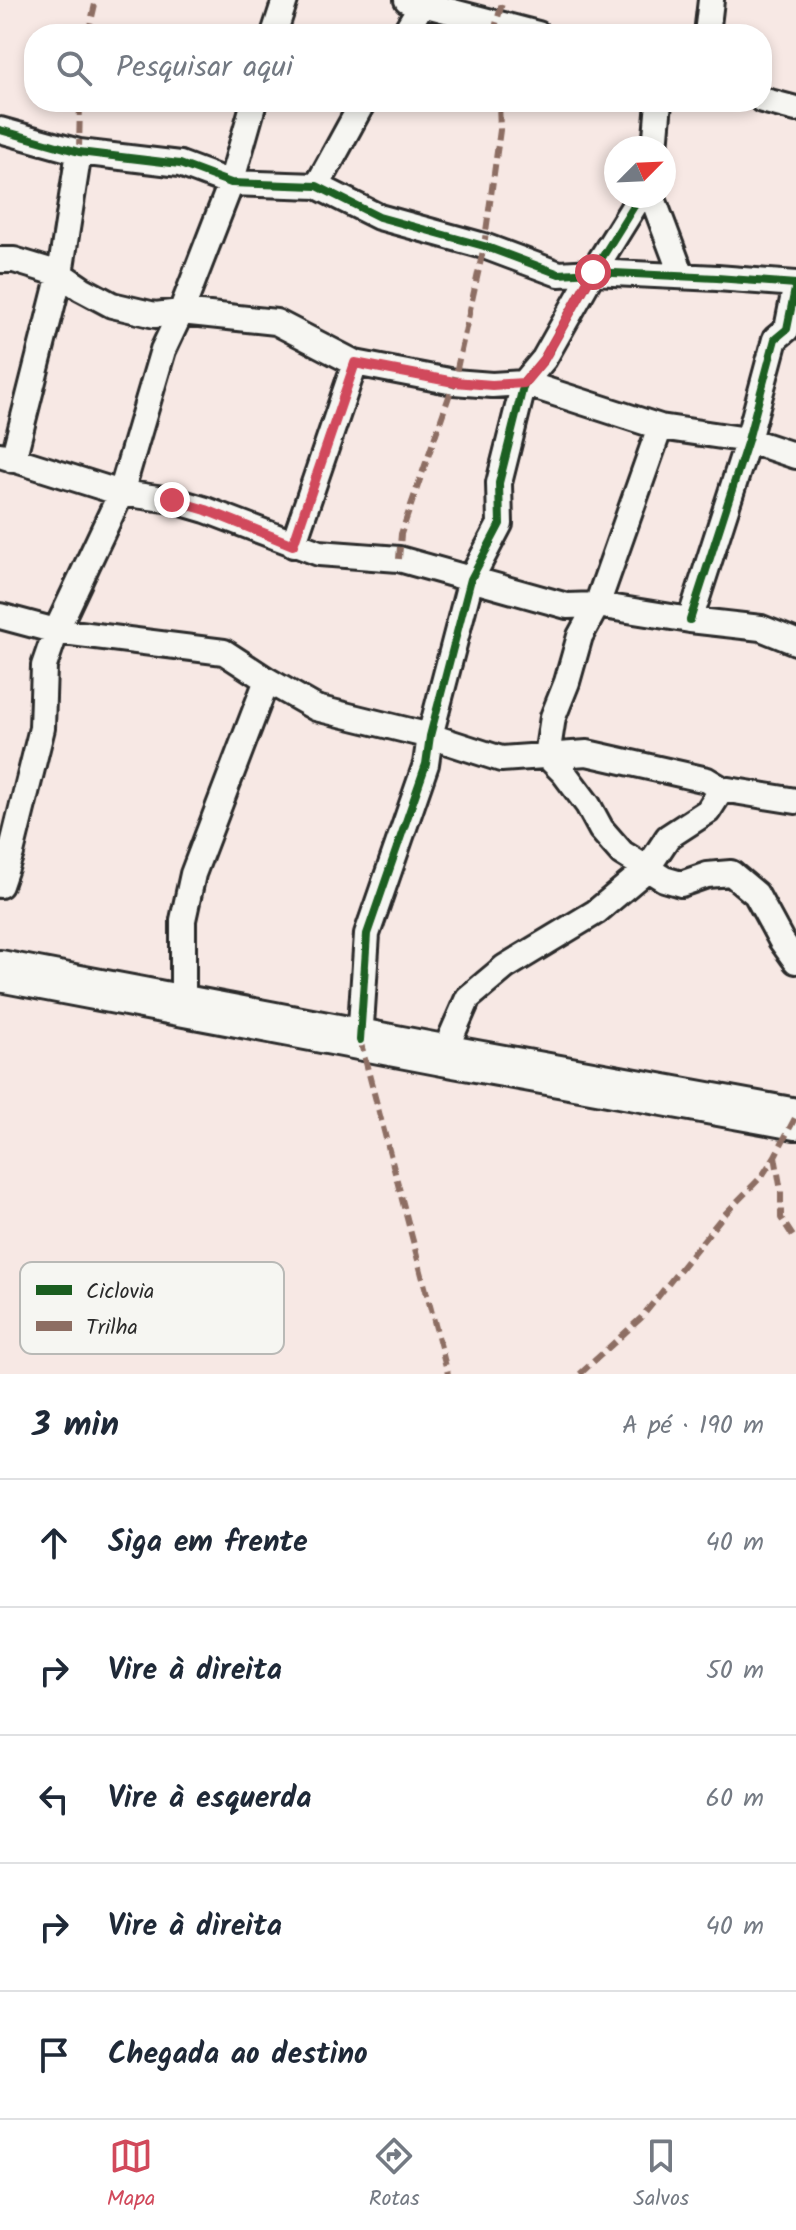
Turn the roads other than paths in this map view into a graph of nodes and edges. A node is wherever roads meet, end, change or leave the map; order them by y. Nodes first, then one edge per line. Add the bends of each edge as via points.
1 (285, 0) edge
2 (711, 0) edge
3 (417, 1) edge
4 (277, 24) edge
5 (408, 24) edge
6 (501, 24) edge
7 (708, 24) edge
8 (772, 103) edge
9 (796, 109) edge
10 (251, 112) edge
11 (358, 112) edge
12 (658, 112) edge
13 (0, 130) edge
14 (656, 136) edge
15 (79, 152) junction
16 (231, 183) junction
17 (317, 186) junction
18 (633, 208) edge
19 (655, 208) edge
20 (0, 260) edge
21 (593, 272) junction
22 (60, 274) junction
23 (682, 276) junction
24 (796, 284) edge
25 (181, 312) junction
26 (355, 363) junction
27 (524, 383) junction
28 (660, 427) junction
29 (748, 440) junction
30 (796, 456) edge
31 (7, 458) edge
32 (121, 493) junction
33 (293, 545) junction
34 (471, 579) junction
35 (597, 605) junction
36 (0, 616) edge
37 (690, 620) junction
38 (56, 631) junction
39 (796, 642) edge
40 (267, 680) junction
41 (430, 736) junction
42 (547, 756) junction
43 (722, 789) junction
44 (796, 801) edge
45 (647, 869) junction
46 (0, 885) edge
47 (796, 961) edge
48 (0, 971) edge
49 (183, 1006) junction
50 (360, 1040) junction
51 (443, 1055) junction
52 (796, 1117) edge

1 - 4 street
2 - 7 street
3 - 5 street
3 - 6 street
8 - 9 street
10 - 16 street
11 - 17 street
12 - 14 street
13 - 15 street
15 - 16 street via 180,164
15 - 22 street
16 - 17 street
16 - 25 street
17 - 21 street via 379,217 484,246 559,274
18 - 21 street
19 - 23 street
20 - 22 street
21 - 23 street
21 - 27 street via 544,359
22 - 25 street via 112,305 155,315
22 - 31 street
23 - 24 street
24 - 29 street via 787,329 775,339
25 - 26 street via 276,322
25 - 32 street via 163,350
26 - 27 street via 454,382
26 - 33 street
27 - 28 street
27 - 34 street via 499,483 500,524
28 - 29 street
28 - 35 street
29 - 30 street
29 - 37 street
31 - 32 street
32 - 33 street via 206,510
32 - 38 street
33 - 34 street via 319,553 399,559
34 - 35 street via 567,606
34 - 41 street
35 - 37 street
35 - 42 street via 580,636 553,717
36 - 38 street
37 - 39 street via 761,628
38 - 40 street via 224,652
38 - 46 street via 44,666 42,728
40 - 41 street via 316,708
40 - 49 street via 193,874 183,920
41 - 42 street via 501,759
41 - 50 street via 426,764 367,934
42 - 43 street via 587,753 707,780
42 - 45 street via 622,853
43 - 44 street
43 - 45 street via 708,811 668,837
45 - 47 street via 681,884 731,873 756,894
45 - 51 street via 596,912 505,967 468,998
48 - 49 main road
49 - 50 main road
50 - 51 main road
51 - 52 main road

